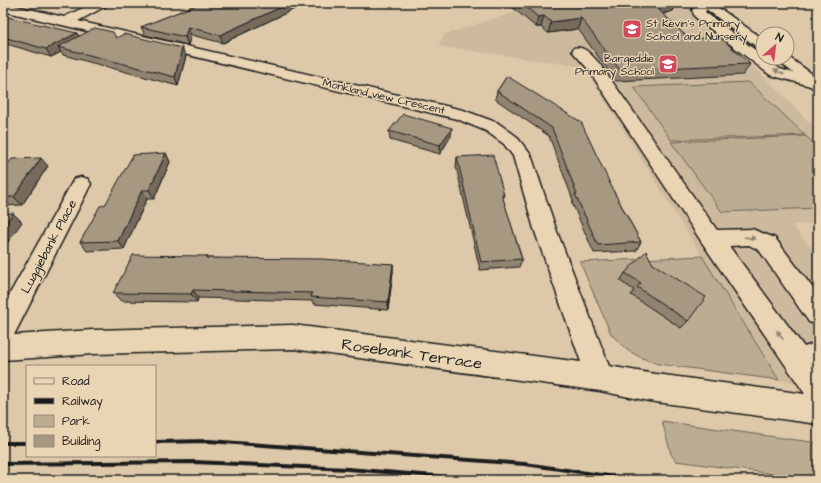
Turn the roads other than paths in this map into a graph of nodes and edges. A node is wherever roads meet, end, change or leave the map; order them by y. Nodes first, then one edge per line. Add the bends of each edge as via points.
1 (102, 3) edge
2 (704, 4) edge
3 (3, 7) edge
4 (67, 21) junction
5 (755, 39) edge
6 (579, 51) dead end
7 (792, 66) edge
8 (817, 84) edge
9 (81, 184) dead end
10 (711, 238) junction
11 (818, 314) edge
12 (3, 330) edge
13 (3, 348) edge
14 (809, 358) edge
15 (600, 378) junction
16 (818, 388) edge
17 (818, 410) edge

1 - 4 street
2 - 5 street
8 -> 2 street via 775,72 699,14 698,10
3 - 4 street, Monkland view Crescent
4 - 15 street, Monkland view Crescent via 463,115 492,127 510,140 522,155 545,229
6 - 10 street via 594,66
7 - 8 street
9 - 12 street, Luggiebank Place
10 -> 11 street via 752,237 767,244
14 -> 10 street
13 - 15 street, Rosebank Terrace via 93,342 293,337
14 - 16 street
15 - 17 street, Rosebank Terrace

